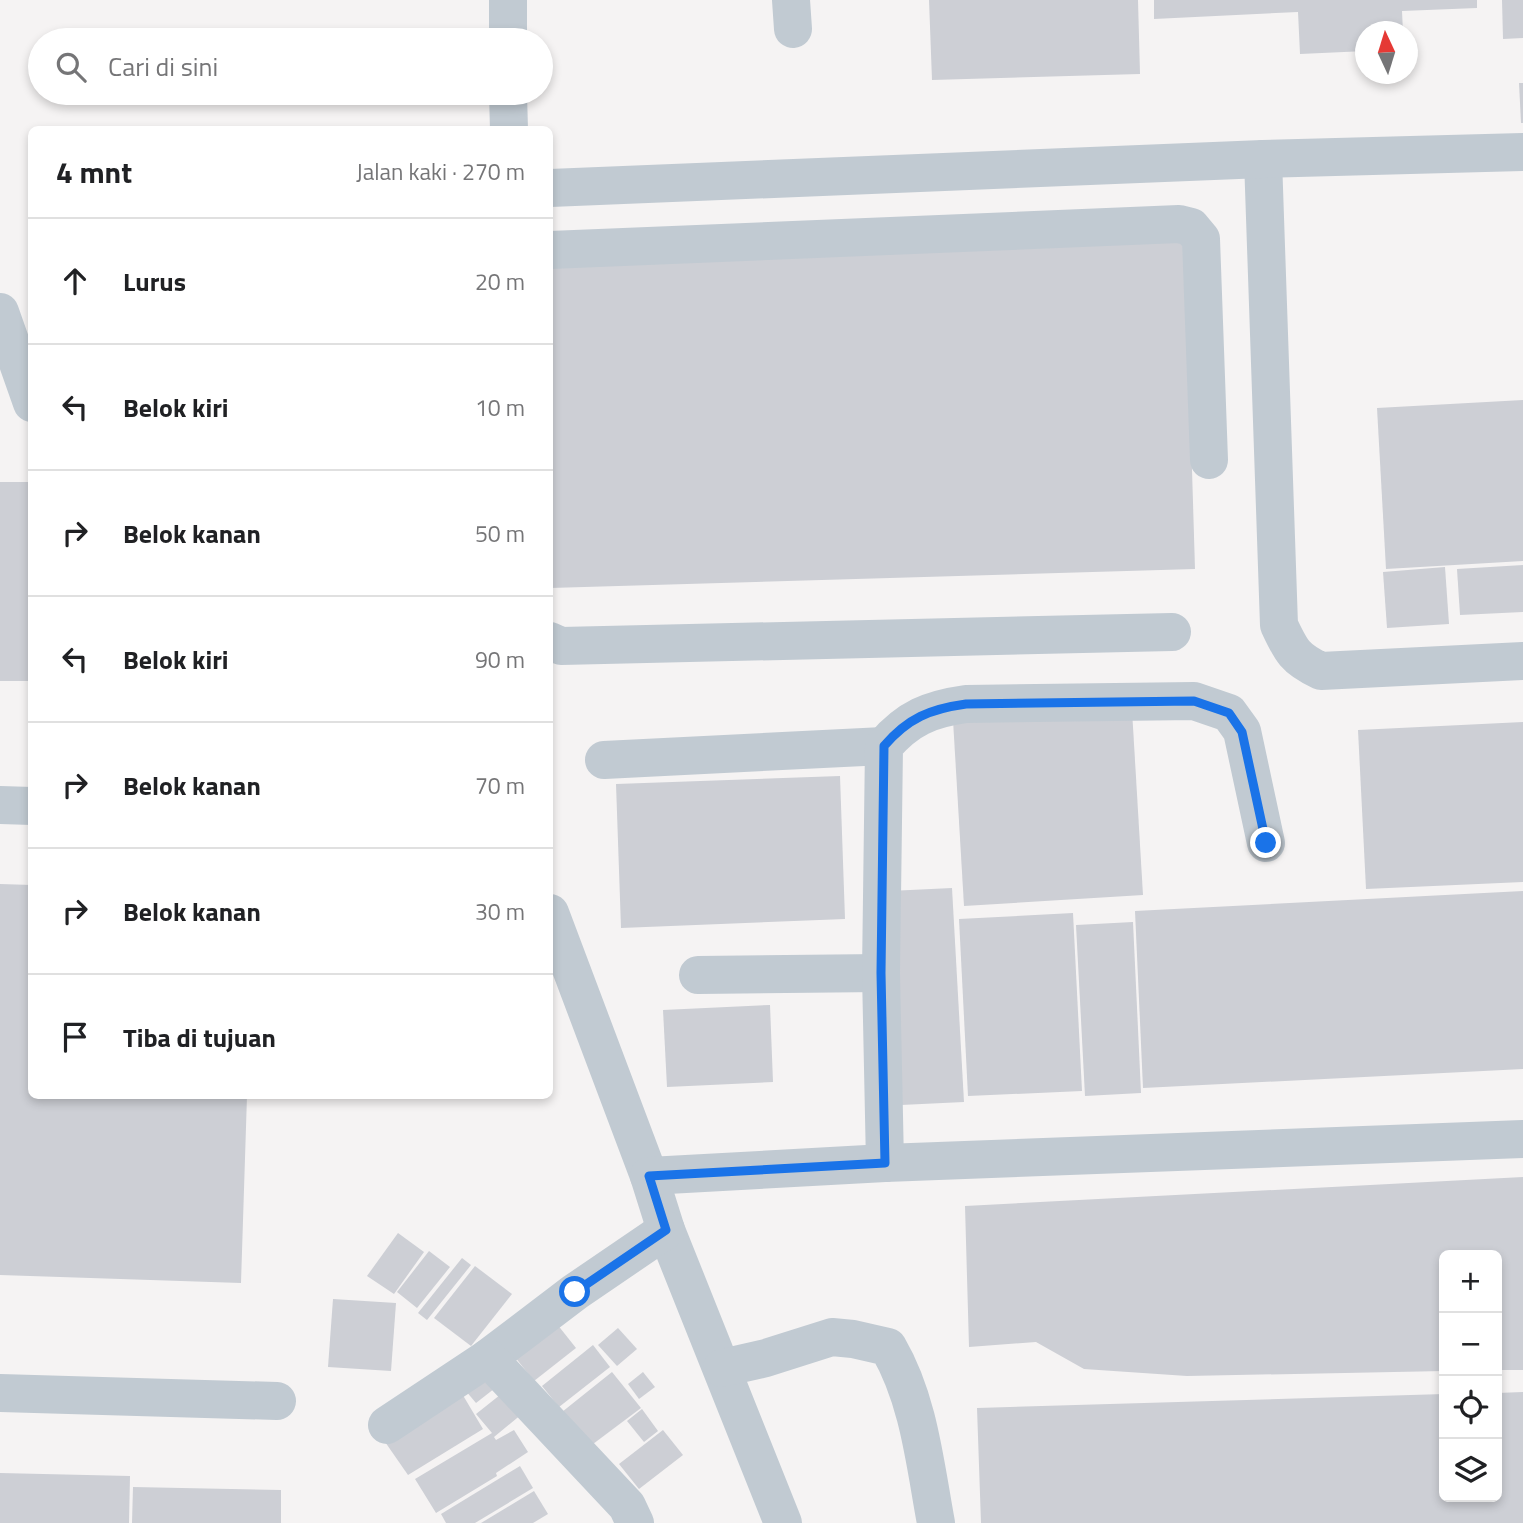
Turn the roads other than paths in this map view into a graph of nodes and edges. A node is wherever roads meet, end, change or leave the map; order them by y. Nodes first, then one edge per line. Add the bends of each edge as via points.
1 (508, 0) edge
2 (508, 28) edge
3 (508, 105) edge
4 (509, 126) edge
5 (1523, 152) edge
6 (1263, 159) junction
7 (553, 188) edge
8 (553, 250) edge
9 (0, 312) edge
10 (28, 392) edge
11 (1209, 460) dead end
12 (1172, 632) dead end
13 (553, 642) edge
14 (1523, 662) edge
15 (884, 746) junction
16 (604, 760) dead end
17 (0, 805) edge
18 (28, 806) edge
19 (1266, 843) dead end
20 (553, 921) edge
21 (881, 973) junction
22 (698, 975) dead end
23 (1523, 1139) edge
24 (885, 1163) junction
25 (649, 1176) junction
26 (666, 1230) junction
27 (488, 1358) junction
28 (722, 1368) junction
29 (0, 1393) edge
30 (277, 1401) dead end
31 (387, 1425) dead end
32 (635, 1523) edge
33 (783, 1523) edge
34 (936, 1523) edge

1 - 2 street
3 - 4 street
5 - 6 street
6 - 7 street
6 - 14 street via 1279,625 1288,645 1301,662 1321,671
8 - 11 street via 1191,227 1201,239
9 - 10 street
12 - 13 street via 561,646
15 - 16 street
15 - 19 street via 897,730 937,708 1194,701 1229,713 1242,732
15 - 21 street
17 - 18 street
20 - 25 street
21 - 22 street
21 - 24 street
23 - 24 street
24 - 25 street
25 - 26 street
26 - 27 street
26 - 28 street
27 - 31 street
27 - 32 street via 627,1506
28 - 33 street
28 - 34 street via 832,1337 888,1347 917,1421
29 - 30 street

